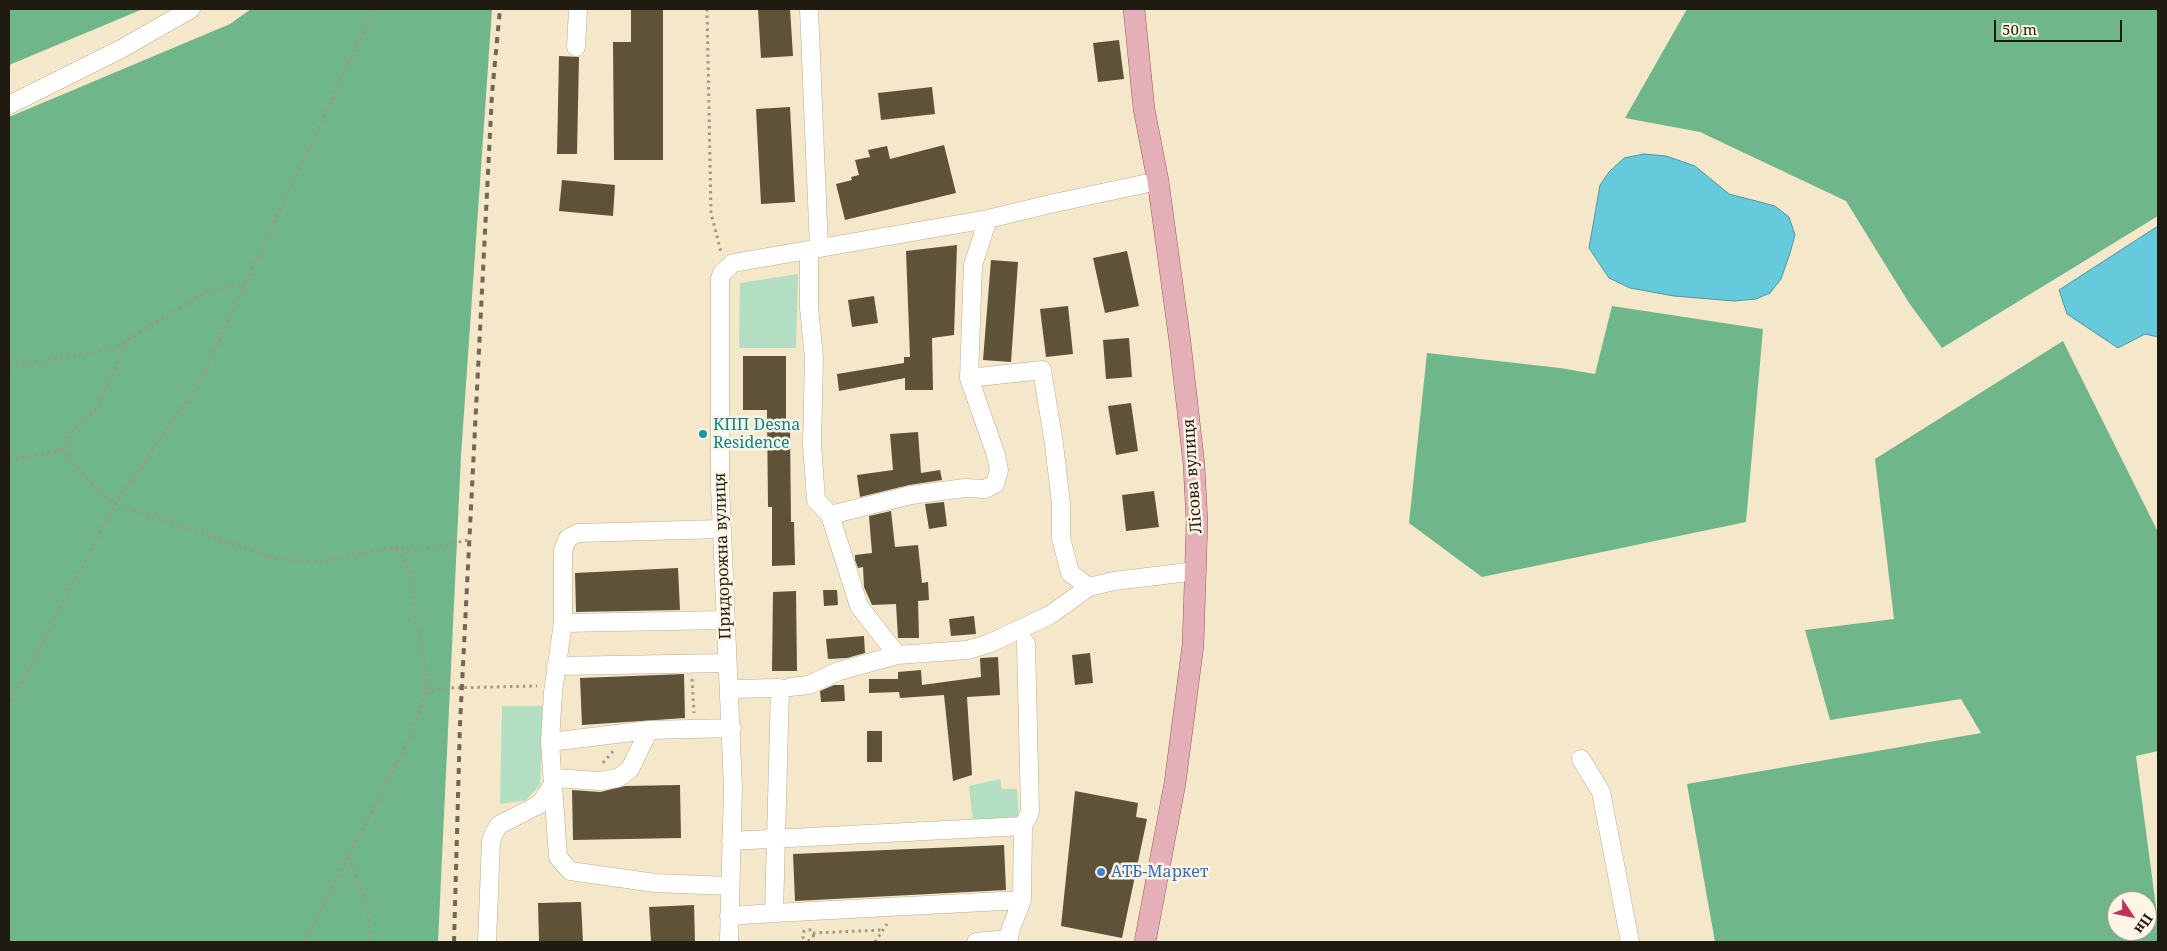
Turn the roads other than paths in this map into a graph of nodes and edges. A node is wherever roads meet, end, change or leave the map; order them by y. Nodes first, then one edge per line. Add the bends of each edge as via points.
1 (192, 9) edge
2 (578, 9) edge
3 (809, 9) edge
4 (1134, 9) edge
5 (576, 46) dead end
6 (9, 105) edge
7 (1158, 181) junction
8 (988, 219) junction
9 (814, 249) junction
10 (969, 378) junction
11 (830, 515) junction
12 (721, 529) junction
13 (1197, 572) junction
14 (1089, 587) junction
15 (726, 620) junction
16 (563, 623) junction
17 (1026, 642) dead end
18 (897, 655) junction
19 (727, 663) junction
20 (556, 666) junction
21 (790, 688) dead end
22 (729, 690) junction
23 (732, 728) junction
24 (649, 730) junction
25 (550, 742) junction
26 (1581, 759) dead end
27 (554, 780) junction
28 (1023, 826) junction
29 (778, 839) junction
30 (731, 841) junction
31 (729, 886) junction
32 (1022, 900) junction
33 (774, 913) junction
34 (728, 916) junction
35 (1008, 941) edge
36 (487, 942) edge
37 (729, 942) edge
38 (976, 942) edge
39 (1145, 942) edge
40 (1630, 942) edge

1 - 6 street
2 - 5 street
3 - 9 street
4 - 7 main road, Лісова вулиця via 1144,109
7 - 8 street
7 - 13 main road, Лісова вулиця via 1194,465
8 - 9 street
8 - 10 street via 974,265
9 - 11 street via 808,308 814,358 812,444 816,500
9 - 12 street, Придорожна вулиця via 733,263 725,268 720,278 718,429
10 - 11 street via 996,455 999,470 995,484 985,488 912,495
10 - 14 street via 1042,370 1061,504 1061,538 1070,573
11 - 18 street via 860,606
12 - 15 street, Придорожна вулиця
12 - 16 street via 578,533 568,538 563,550
13 - 14 street via 1114,581
13 - 39 main road, Лісова вулиця via 1193,645 1174,783
14 - 18 street via 1050,615 988,644 967,650
15 - 16 street
15 - 19 street, Придорожна вулиця
16 - 20 street
17 - 28 street via 1030,812
18 - 21 street via 839,671 809,686
19 - 20 street
19 - 22 street, Придорожна вулиця
20 - 25 street
22 - 23 street, Придорожна вулиця
22 - 29 street via 780,688
23 - 24 street
23 - 30 street, Придорожна вулиця
24 - 25 street
24 - 27 street via 630,769 618,778
25 - 27 street
26 - 40 street via 1601,792
27 - 31 street via 558,857 570,871 655,883
27 - 36 street via 540,804 499,825 494,833
28 - 29 street
28 - 32 street
29 - 30 street
29 - 33 street
30 - 31 street, Придорожна вулиця
31 - 34 street, Придорожна вулиця
32 - 33 street
32 - 35 street
33 - 34 street
34 - 37 street, Придорожна вулиця
35 - 38 street

